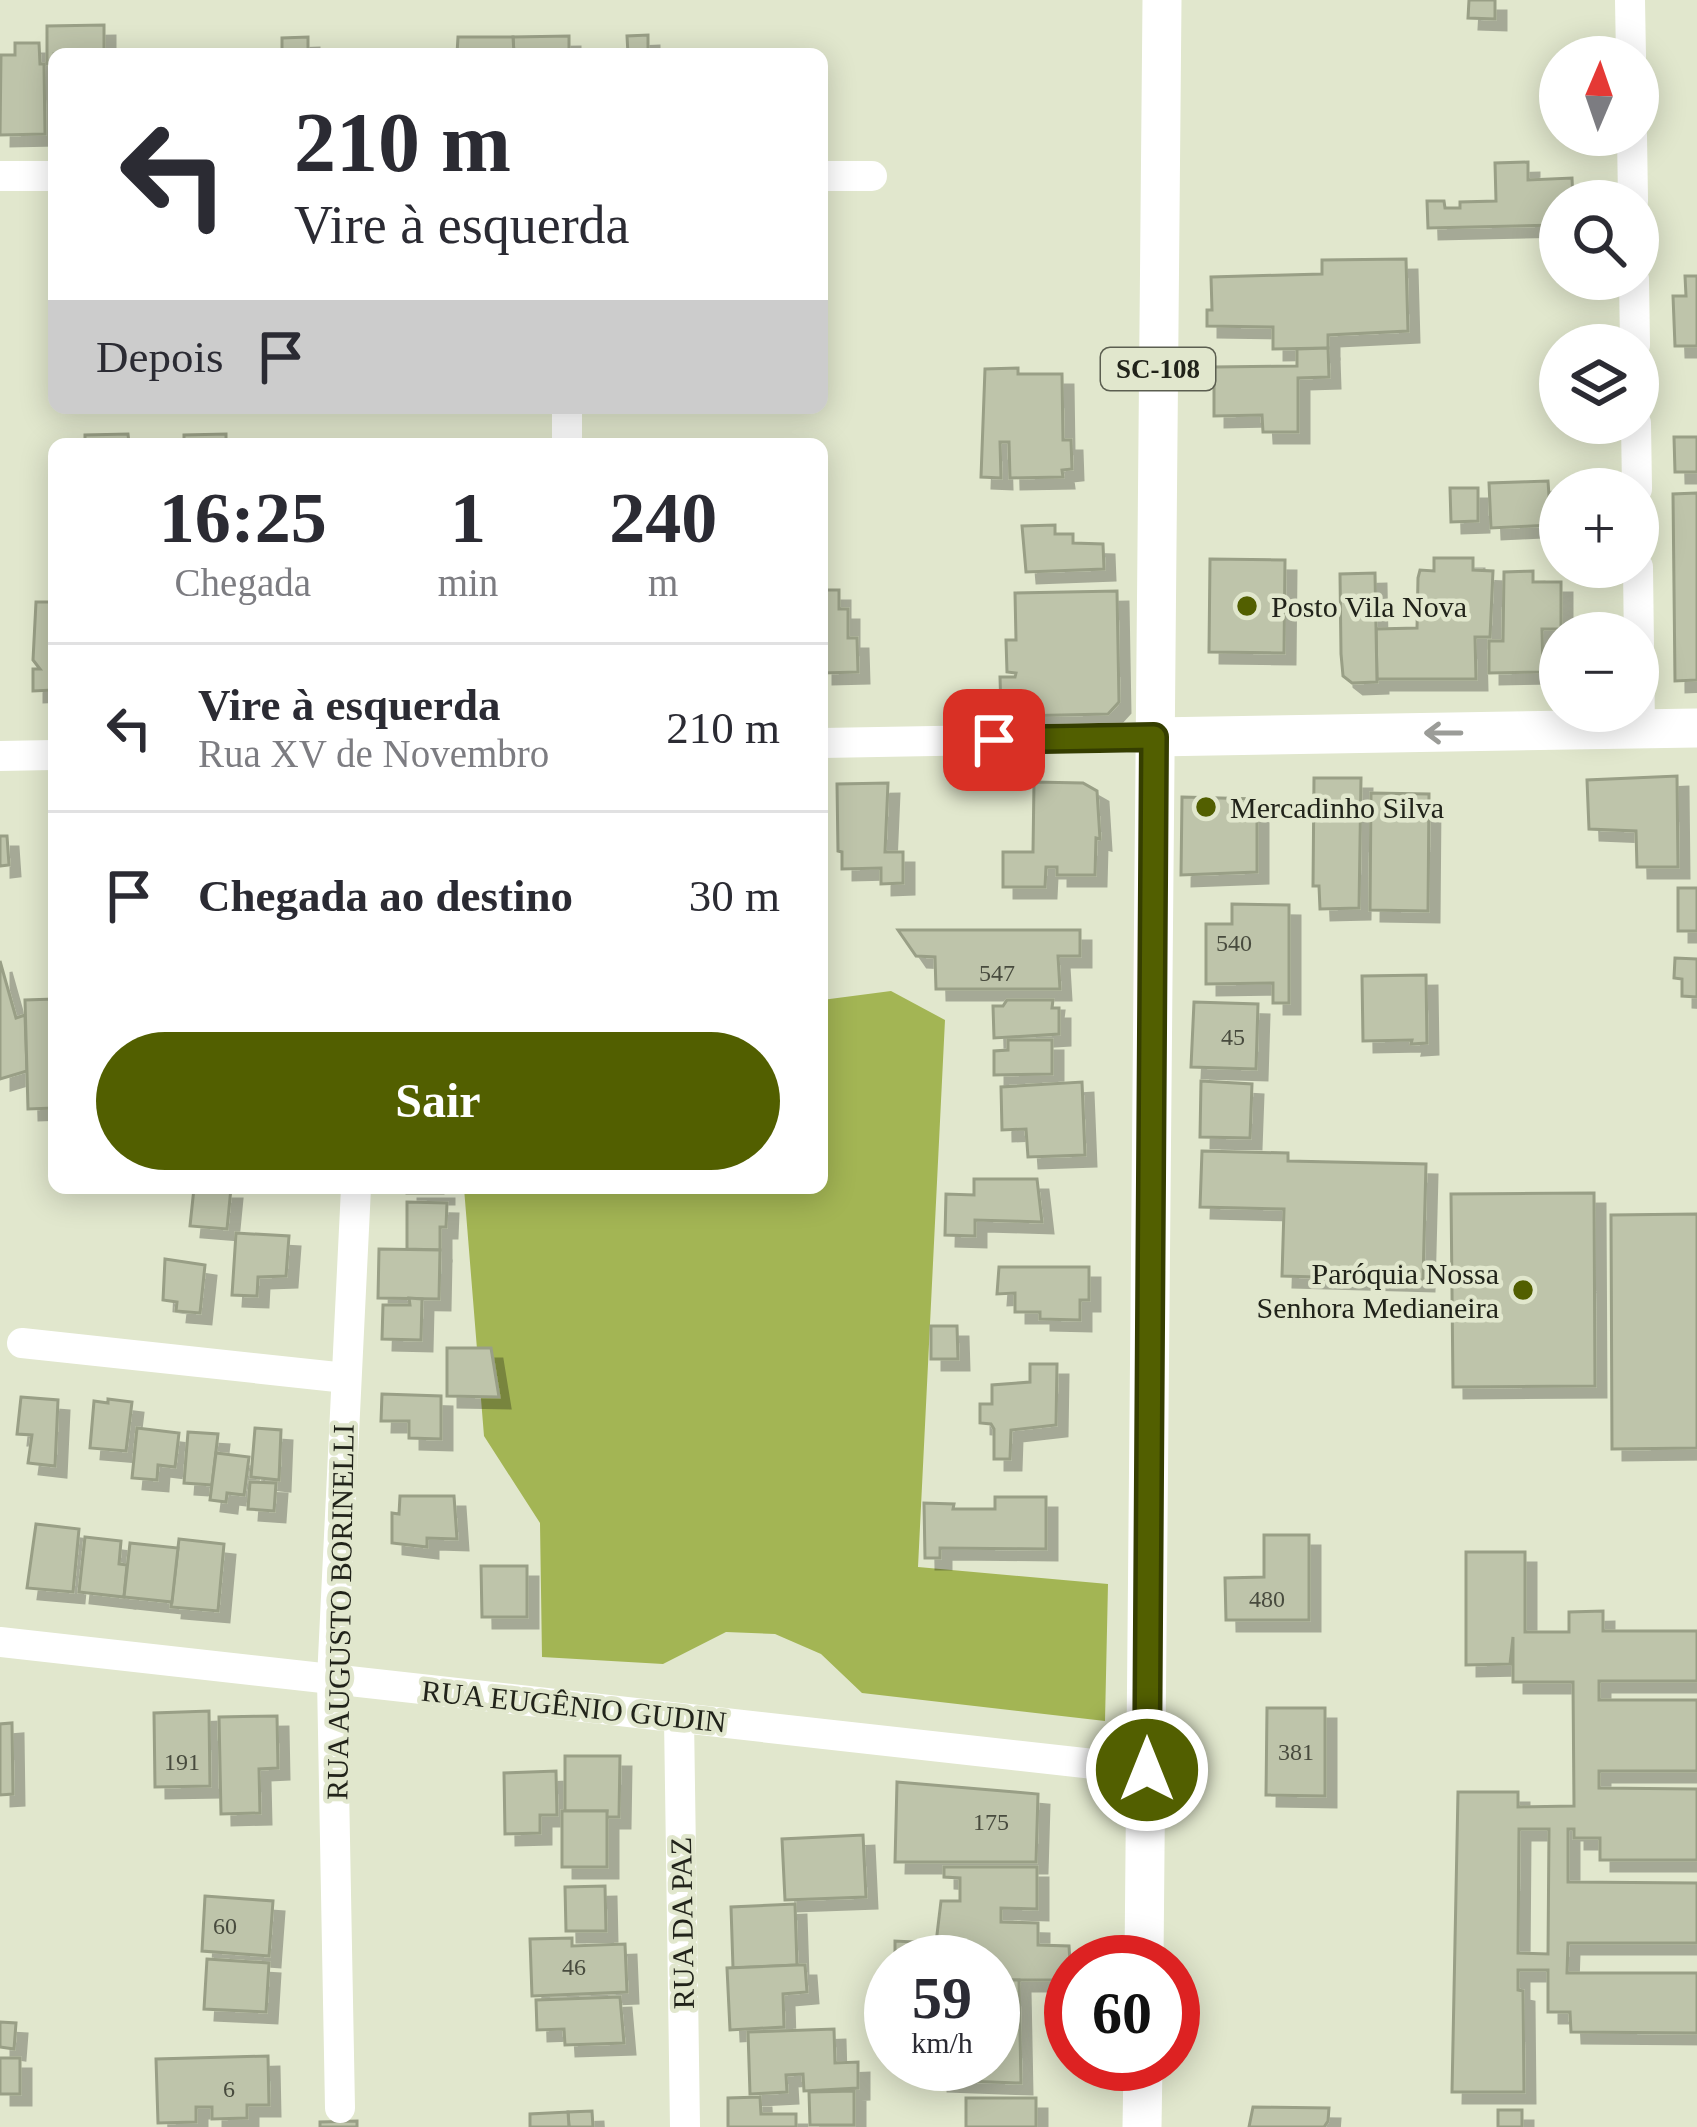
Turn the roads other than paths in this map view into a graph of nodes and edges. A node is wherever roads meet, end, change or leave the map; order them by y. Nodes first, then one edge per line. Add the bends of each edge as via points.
1 (1162, 0) edge
2 (1630, 0) edge
3 (1631, 36) edge
4 (0, 176) edge
5 (48, 176) edge
6 (828, 176) edge
7 (872, 176) dead end
8 (1697, 728) edge
9 (1659, 729) edge
10 (1539, 731) edge
11 (1154, 737) junction
12 (828, 742) edge
13 (48, 755) edge
14 (0, 756) edge
15 (356, 1194) edge
16 (22, 1342) dead end
17 (346, 1378) junction
18 (0, 1642) edge
19 (332, 1679) junction
20 (679, 1718) junction
21 (1147, 1770) junction
22 (1144, 1935) edge
23 (1143, 2091) edge
24 (340, 2108) dead end
25 (686, 2127) edge
26 (1142, 2127) edge

1 - 11 main road, SC-108
2 - 3 street
4 - 5 street
6 - 7 street
8 - 9 main road
10 -> 11 main road
11 - 12 street
11 - 21 main road, SC-108
13 - 14 street
15 - 17 street, RUA AUGUSTO BORINELLI
16 - 17 street
17 - 19 street, RUA AUGUSTO BORINELLI
18 - 19 street, RUA EUGÊNIO GUDIN
19 - 20 street, RUA EUGÊNIO GUDIN
19 - 24 street, RUA AUGUSTO BORINELLI
20 - 21 street, RUA EUGÊNIO GUDIN
20 - 25 street, RUA DA PAZ
21 - 22 main road, SC-108
23 - 26 main road

